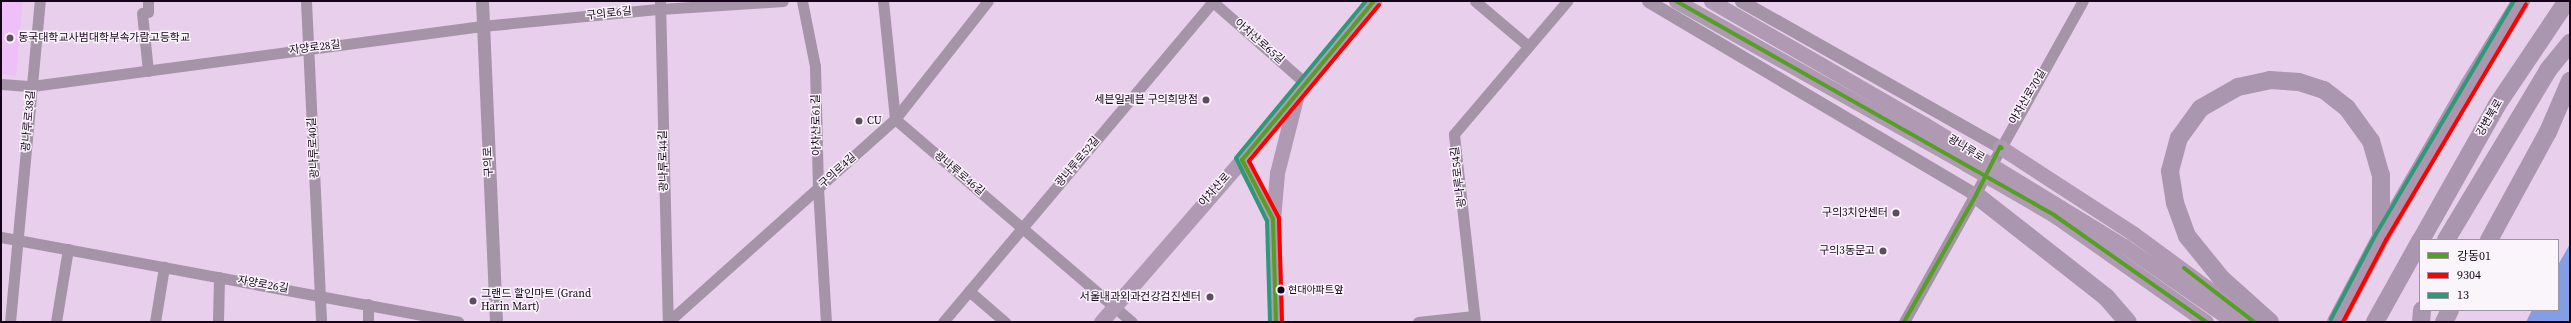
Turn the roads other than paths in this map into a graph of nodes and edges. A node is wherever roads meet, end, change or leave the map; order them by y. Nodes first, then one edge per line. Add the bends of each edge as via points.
1 (40, 1) edge
2 (306, 1) edge
3 (482, 1) edge
4 (784, 1) edge
5 (802, 1) edge
6 (883, 1) edge
7 (988, 1) edge
8 (1212, 1) edge
9 (1374, 1) edge
10 (1475, 1) edge
11 (1567, 1) edge
12 (1648, 1) edge
13 (1676, 1) edge
14 (1711, 1) edge
15 (1741, 1) edge
16 (2083, 1) edge
17 (2521, 1) edge
18 (2566, 1) edge
19 (660, 5) edge
20 (146, 9) edge
21 (482, 26) junction
22 (2570, 43) edge
23 (1528, 46) junction
24 (309, 48) junction
25 (148, 71) junction
26 (2570, 81) edge
27 (1, 84) edge
28 (32, 86) junction
29 (1301, 89) junction
30 (895, 119) junction
31 (2000, 147) junction
32 (1242, 160) junction
33 (818, 188) junction
34 (1976, 195) junction
35 (1273, 219) junction
36 (1022, 228) junction
37 (1, 237) edge
38 (2381, 237) junction
39 (2421, 239) edge
40 (2447, 239) edge
41 (2490, 239) edge
42 (18, 240) junction
43 (2419, 243) edge
44 (68, 249) junction
45 (164, 267) junction
46 (219, 277) junction
47 (969, 291) junction
48 (321, 296) junction
49 (6, 304) edge
50 (368, 304) junction
51 (1114, 307) junction
52 (2422, 311) edge
53 (2450, 311) edge
54 (1475, 319) edge
55 (10, 322) edge
56 (56, 322) edge
57 (155, 322) edge
58 (218, 322) edge
59 (321, 322) edge
60 (368, 322) edge
61 (458, 322) edge
62 (496, 322) edge
63 (668, 322) edge
64 (826, 322) edge
65 (943, 322) edge
66 (1005, 322) edge
67 (1101, 322) edge
68 (1132, 322) edge
69 (1276, 322) edge
70 (1418, 322) edge
71 (1904, 322) edge
72 (2128, 322) edge
73 (2206, 322) edge
74 (2234, 322) edge
75 (2254, 322) edge
76 (2270, 322) edge
77 (2336, 322) edge
78 (2375, 322) edge
79 (2421, 322) edge
80 (2444, 322) edge

1 - 28 street, 광나루로38길
2 - 24 street, 광나루로40길
3 - 21 street, 구의로
4 - 19 street, 구의로6길
5 - 33 street, 아차산로61길 via 815,66
6 - 30 street
7 - 30 street, 구의로4길
8 - 29 street, 아차산로65길
8 - 36 street, 광나루로52길
9 - 29 main road, 아차산로
10 - 23 street
11 - 23 street, 광나루로54길
12 - 34 street
13 - 73 main road, 광나루로, bridge via 2054,215
14 - 74 main road, 광나루로, bridge via 2064,208 2191,290
15 - 31 street
16 - 31 street, 아차산로70길
17 - 38 highway
18 - 39 highway, 강변북로 via 2497,105
19 - 21 street, 구의로6길
19 - 63 street, 광나루로44길
20 - 25 street
21 - 24 street, 자양로28길
21 - 62 street, 구의로
22 - 40 highway via 2548,70
23 - 54 street, 광나루로54길 via 1454,134
24 - 25 street, 자양로28길
24 - 48 street, 광나루로40길
25 - 28 street, 자양로28길
26 - 41 highway via 2548,132
27 - 28 street, 자양로28길
28 - 42 street, 광나루로38길
29 - 32 main road, 아차산로
29 - 35 main road via 1277,173
30 - 33 street, 구의로4길
30 - 36 street, 광나루로46길
31 - 34 street, 아차산로70길
31 - 75 main road via 2134,234
32 - 35 main road
32 - 51 main road, 아차산로
33 - 63 street, 구의로4길
33 - 64 street, 아차산로61길
34 - 71 street, 아차산로70길
34 - 72 highway via 2106,297
35 - 69 main road
36 - 47 street, 광나루로52길
36 - 51 street, 광나루로46길
37 - 42 street, 자양로26길
38 - 76 highway via 2381,175 2370,141 2347,108 2324,90 2299,82 2270,80 2238,87 2201,108 2179,138 2170,171 2175,203 2187,236 2221,278
38 - 77 highway
42 - 44 street, 자양로26길
42 - 49 street, 광나루로38길
43 - 78 highway, 강변북로
44 - 45 street, 자양로26길
44 - 56 street
45 - 46 street, 자양로26길
45 - 57 street
46 - 48 street, 자양로26길
46 - 58 street
47 - 65 street, 광나루로52길
47 - 66 street
48 - 50 street, 자양로26길
48 - 59 street, 광나루로40길
49 - 55 street, 광나루로38길
50 - 60 street
50 - 61 street, 자양로26길
51 - 67 main road, 아차산로
51 - 68 street, 광나루로46길
52 - 79 highway
53 - 80 highway
54 - 70 street

